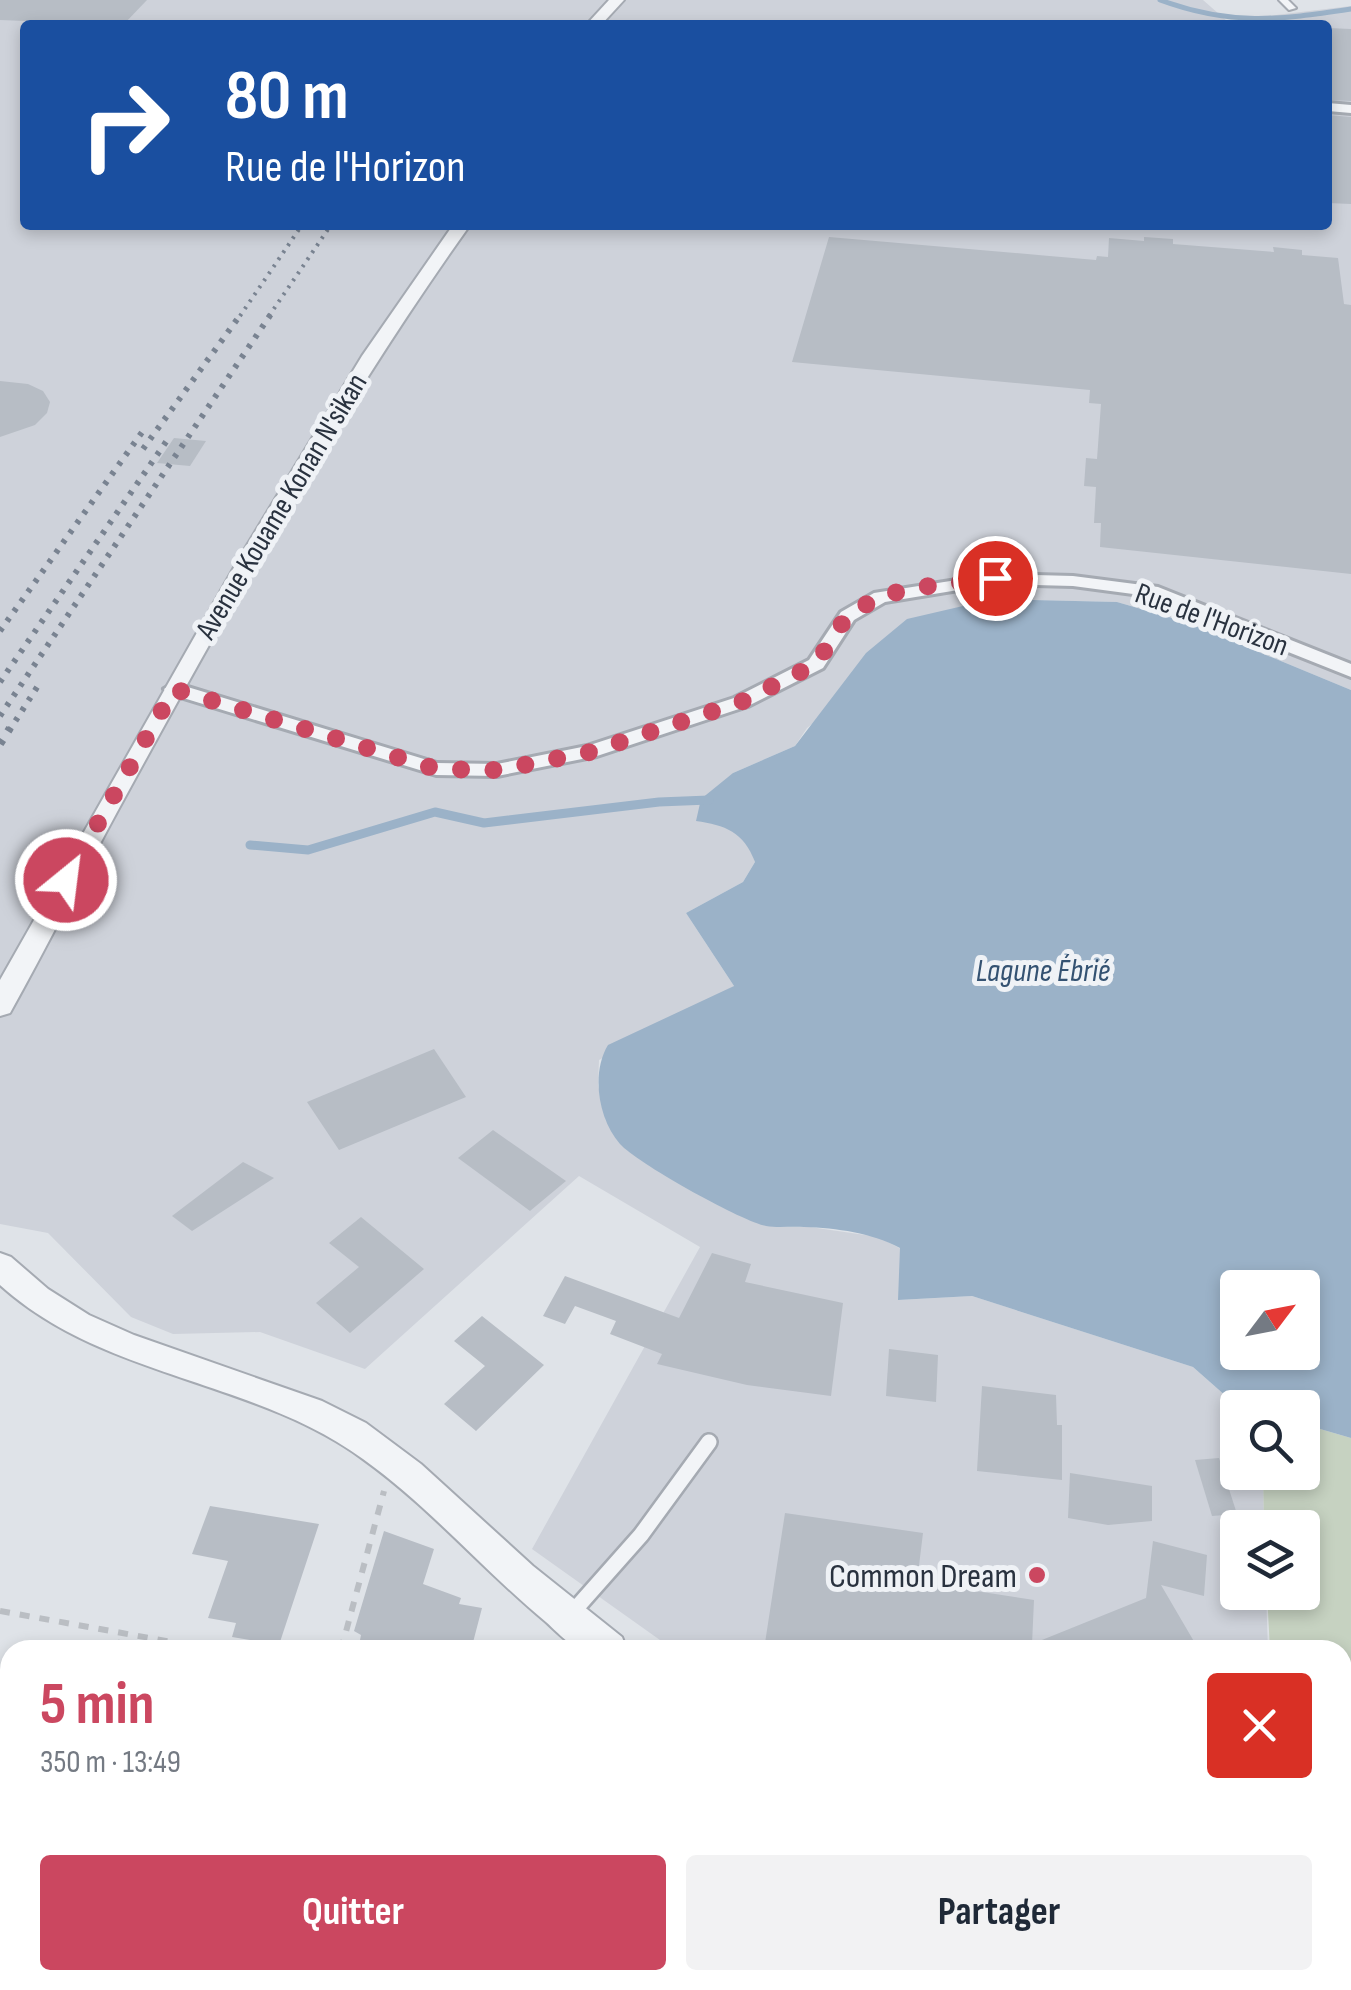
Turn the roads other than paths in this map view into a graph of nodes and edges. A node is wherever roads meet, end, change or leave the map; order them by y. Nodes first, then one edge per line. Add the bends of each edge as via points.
1 (617, 0) edge
2 (1283, 0) edge
3 (1292, 8) dead end
4 (598, 20) edge
5 (458, 230) edge
6 (1351, 671) edge
7 (174, 689) junction
8 (0, 1006) edge
9 (0, 1266) edge
10 (708, 1442) dead end
11 (568, 1617) junction
12 (597, 1640) edge

1 - 4 street
2 - 3 street
5 - 7 street, Avenue Kouame Konan N'sikan via 372,351
6 - 7 street, Rue de l'Horizon via 1152,590 995,578 880,596 847,616 816,664 741,702 590,752 498,770 436,769
7 - 8 street, Avenue Kouame Konan N'sikan
9 - 11 street via 67,1320 316,1413 393,1459
10 - 11 lane via 641,1535
11 - 12 street

